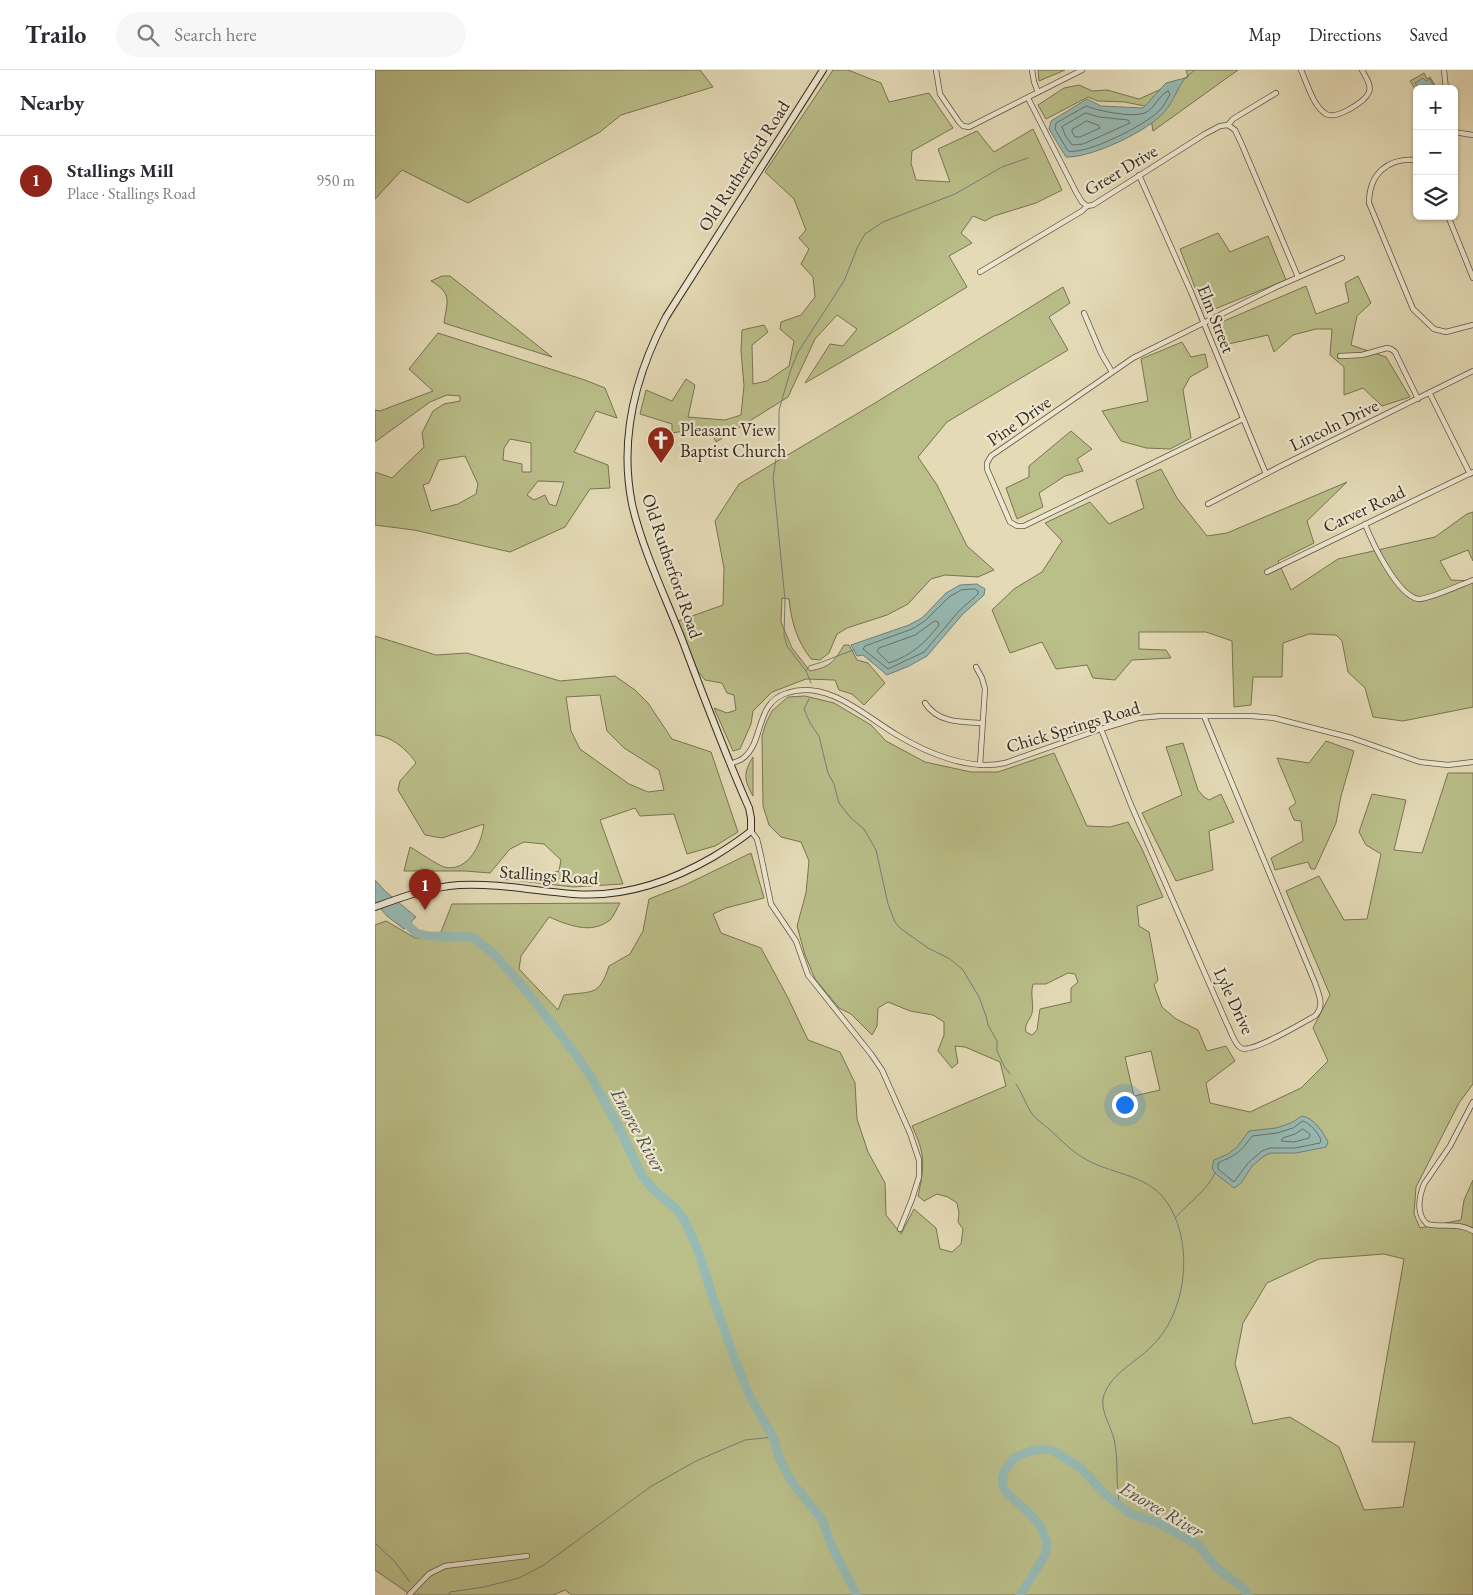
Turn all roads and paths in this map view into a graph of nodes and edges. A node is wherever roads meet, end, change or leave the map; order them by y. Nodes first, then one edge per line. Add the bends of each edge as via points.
1 (823, 70) edge
2 (936, 70) edge
3 (1032, 70) edge
4 (1081, 70) edge
5 (1301, 70) edge
6 (1362, 70) edge
7 (1444, 70) edge
8 (1446, 85) edge
9 (1038, 92) junction
10 (1275, 93) dead end
11 (1028, 98) junction
12 (1228, 125) junction
13 (1458, 133) edge
14 (1473, 135) edge
15 (1413, 160) edge
16 (1139, 175) junction
17 (1087, 206) junction
18 (1450, 220) edge
19 (1342, 258) dead end
20 (981, 272) dead end
21 (1298, 277) junction
22 (1473, 278) edge
23 (1083, 312) dead end
24 (1203, 323) junction
25 (1473, 325) edge
26 (1340, 356) dead end
27 (1473, 371) edge
28 (1112, 372) junction
29 (1429, 394) junction
30 (1418, 399) junction
31 (1243, 419) junction
32 (1471, 473) edge
33 (1266, 474) junction
34 (1208, 504) dead end
35 (1365, 524) junction
36 (1267, 572) dead end
37 (1473, 580) edge
38 (976, 667) dead end
39 (925, 703) dead end
40 (1204, 716) junction
41 (982, 723) junction
42 (1101, 729) junction
43 (1473, 762) edge
44 (731, 764) junction
45 (980, 765) junction
46 (751, 831) junction
47 (375, 907) edge
48 (1473, 1102) edge
49 (900, 1229) dead end
50 (1473, 1231) edge
51 (527, 1556) dead end
52 (409, 1595) edge

1 - 44 street, Old Rutherford Road via 666,317 640,378 629,427 628,474 637,522
2 - 11 street via 940,94 965,126
3 - 9 street
4 - 9 street
5 - 6 street via 1319,108 1333,116 1348,110 1368,95 1370,88
7 - 8 street
9 - 11 street
10 - 12 street, Greer Drive
11 - 17 street via 1076,192
12 - 16 street, Greer Drive via 1205,134
12 - 21 street via 1235,130 1242,145
13 - 14 street
15 - 25 street via 1405,159 1380,170 1373,180 1369,203 1413,309 1433,329 1447,332
16 - 17 street, Greer Drive
16 - 24 street, Elm Street
17 - 20 street, Greer Drive
18 - 22 street
19 - 21 street, Pine Drive
21 - 24 street, Pine Drive
23 - 28 street
24 - 28 street, Pine Drive via 1143,352
24 - 31 street, Elm Street
26 - 30 street via 1391,349
27 - 29 street, Lincoln Drive
28 - 31 street, Pine Drive via 989,458 987,469 1013,524 1024,526
29 - 30 street, Lincoln Drive
29 - 32 street
30 - 33 street, Lincoln Drive
31 - 33 street, Elm Street
32 - 35 street, Carver Road
33 - 34 street, Lincoln Drive
35 - 36 street, Carver Road
35 - 37 street via 1393,577 1414,598 1423,598
38 - 41 street via 985,689
39 - 41 street via 930,711 945,719
40 - 42 street, Chick Springs Road via 1149,717
40 - 42 street, Lyle Drive via 1321,1001 1315,1016 1246,1049 1238,1045 1227,1024
40 - 43 street, Chick Springs Road via 1274,718 1352,738 1420,762 1449,765
41 - 45 street
42 - 45 street, Chick Springs Road via 1005,763
44 - 45 street, Chick Springs Road via 742,759 751,749 767,709 774,700 789,692 804,690 844,701 896,735 928,751
44 - 46 street, Old Rutherford Road via 751,813
46 - 47 street, Stallings Road via 697,866 629,891 587,895 468,885 442,887
46 - 49 street via 757,839 771,904 796,941 808,976 882,1070 911,1133 919,1160 919,1177
48 - 50 street via 1421,1191 1419,1207 1427,1224 1458,1225
51 - 52 street via 447,1566 433,1572

